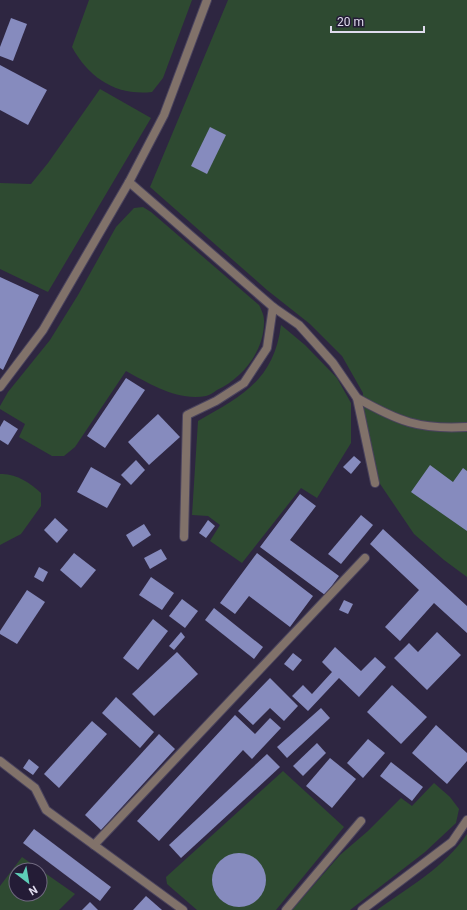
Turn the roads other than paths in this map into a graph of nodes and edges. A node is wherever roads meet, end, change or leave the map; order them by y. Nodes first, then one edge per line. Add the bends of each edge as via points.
1 (207, 0) edge
2 (129, 182) junction
3 (273, 307) junction
4 (0, 387) edge
5 (357, 398) junction
6 (467, 427) edge
7 (375, 484) dead end
8 (184, 538) dead end
9 (365, 558) dead end
10 (0, 761) edge
11 (467, 820) edge
12 (361, 821) dead end
13 (94, 845) junction
14 (183, 910) edge
15 (286, 910) edge
16 (362, 910) edge

1 - 2 street via 164,115
2 - 3 street
2 - 4 street via 43,330
3 - 5 street via 299,325 333,363
3 - 8 street via 267,348 244,383 187,415
5 - 6 street via 406,423 429,427
5 - 7 street
9 - 13 street
10 - 13 street via 35,788 46,810
11 - 16 street via 452,842
12 - 15 street
13 - 14 street

